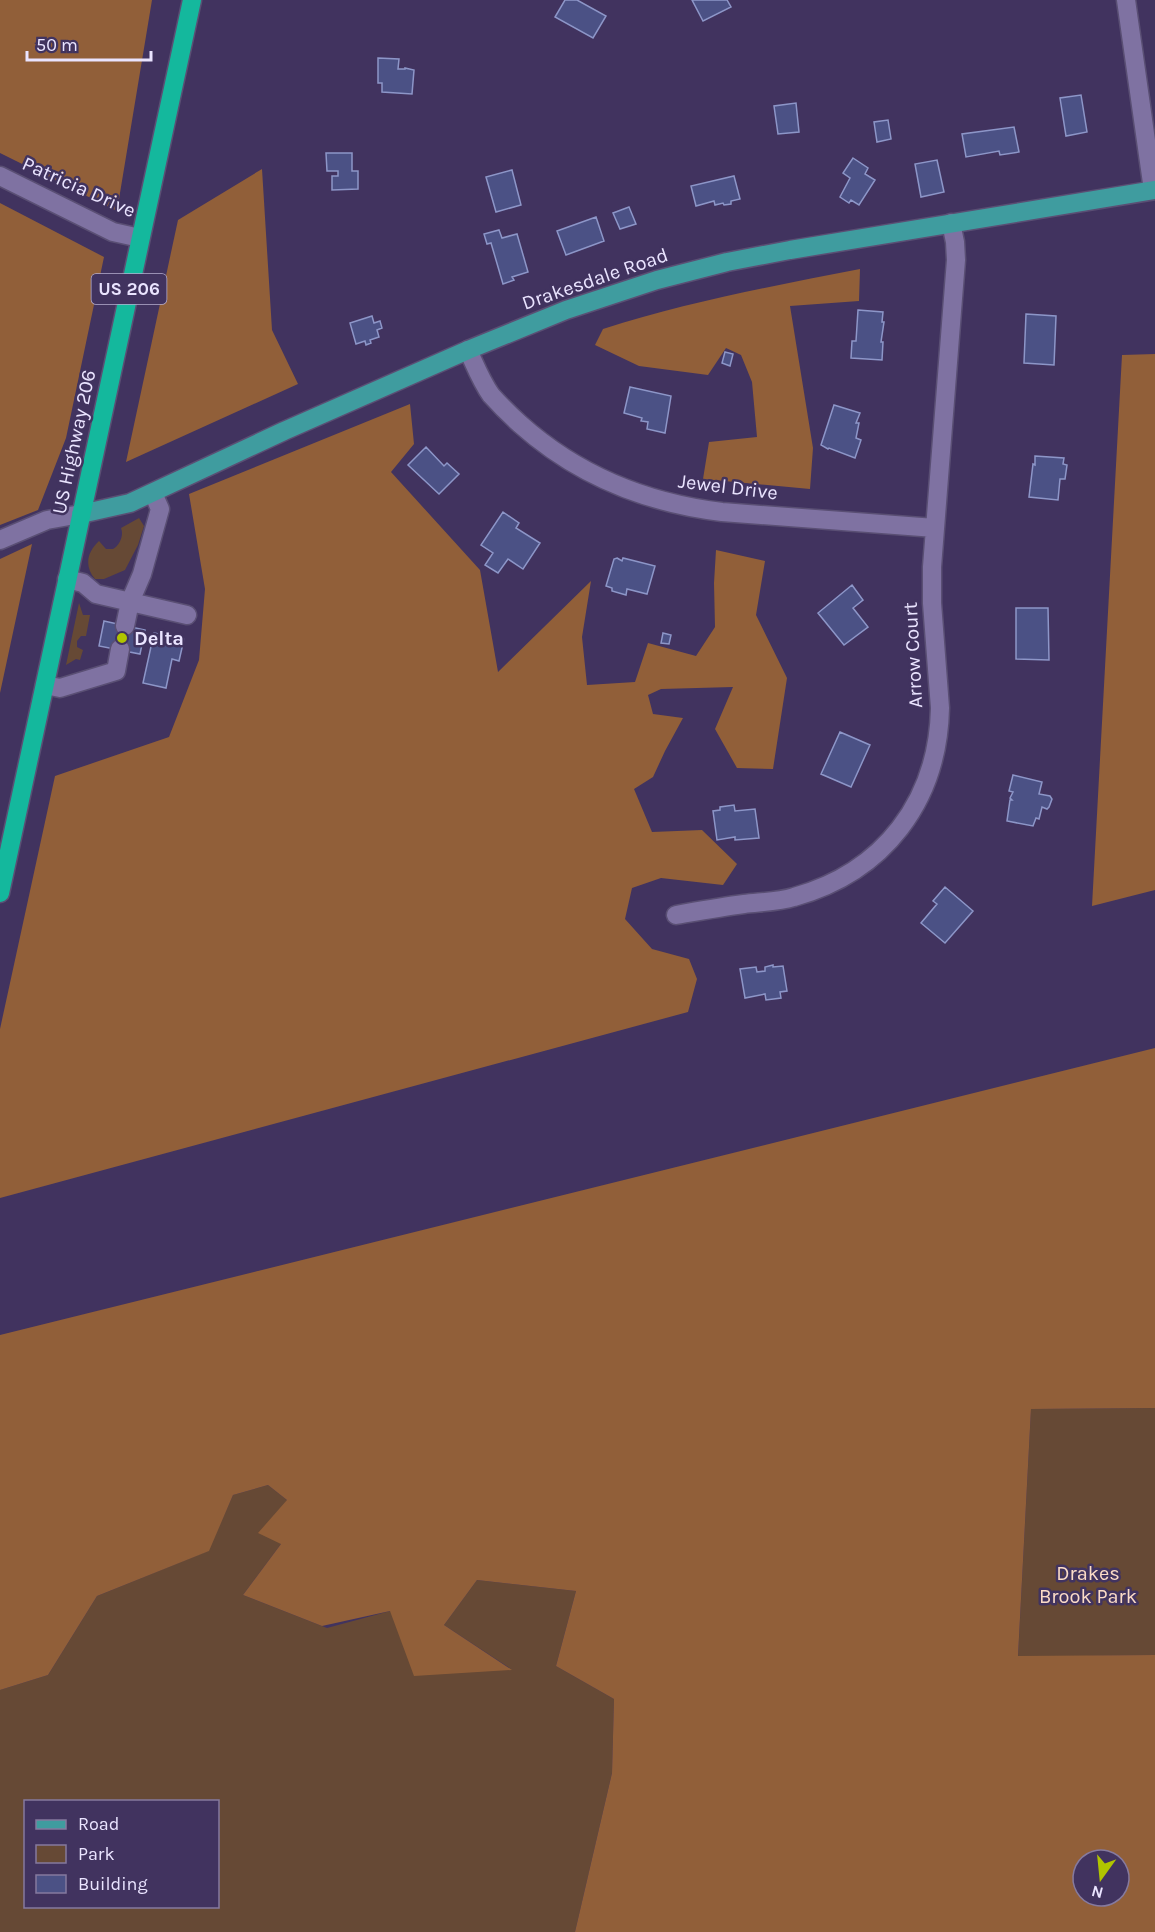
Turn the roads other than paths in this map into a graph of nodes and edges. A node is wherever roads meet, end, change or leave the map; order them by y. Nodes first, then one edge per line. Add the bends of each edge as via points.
1 (192, 0) edge
2 (1126, 0) edge
3 (0, 176) edge
4 (1154, 190) edge
5 (951, 223) junction
6 (140, 238) junction
7 (468, 350) junction
8 (153, 493) junction
9 (81, 514) junction
10 (935, 528) junction
11 (0, 540) edge
12 (67, 579) junction
13 (130, 602) junction
14 (186, 615) dead end
15 (125, 626) dead end
16 (120, 649) dead end
17 (45, 685) junction
18 (0, 893) edge
19 (676, 915) dead end

1 - 6 highway, US Highway 206 / US 206
2 - 4 street
3 - 6 street, Patricia Drive via 113,232
4 - 5 main road, Drakesdale Road
5 - 7 main road, Drakesdale Road via 688,271 606,296
5 - 10 street, Arrow Court via 956,260
6 - 9 highway, US Highway 206 / US 206
7 - 8 main road, Drakesdale Road
7 - 10 street, Jewel Drive via 491,394 534,436 588,472 638,494 722,512
8 - 9 main road, Drakesdale Road via 123,506
8 - 13 street via 160,509
9 - 11 street via 47,520
9 - 12 highway, US Highway 206 / US 206
10 - 19 street, Arrow Court via 932,603 939,725 928,779 903,824 871,859 822,888 791,898
12 - 13 street via 82,583 96,594
12 - 17 highway, US Highway 206 / US 206
13 - 14 street
13 - 15 street
16 - 17 street via 116,671 60,688
17 - 18 highway, US Highway 206 / US 206

